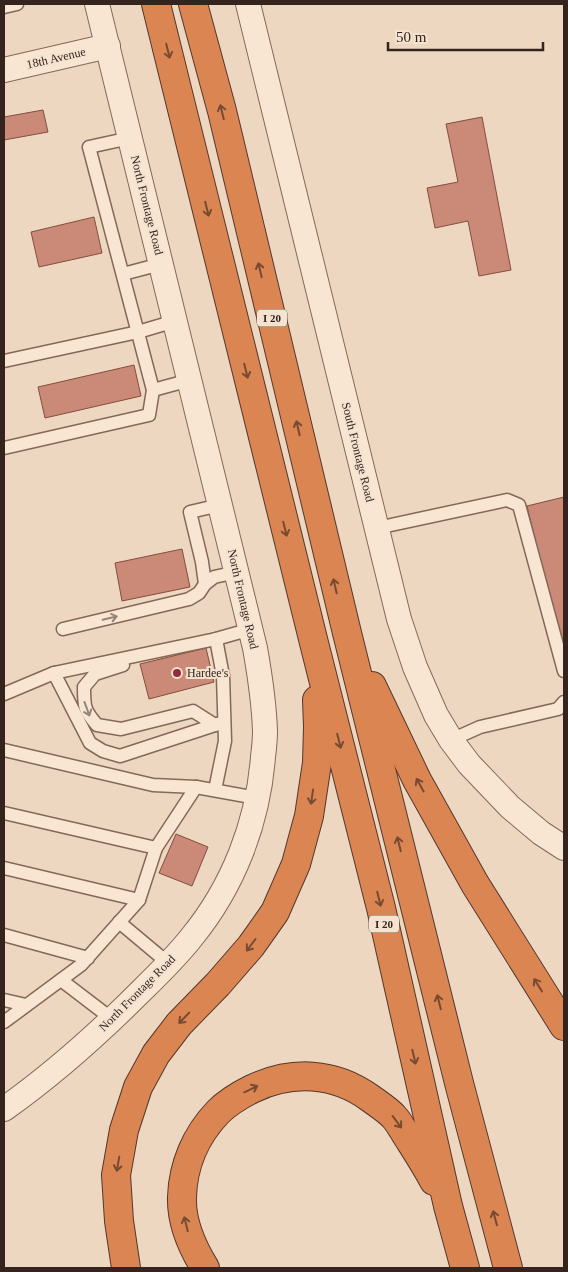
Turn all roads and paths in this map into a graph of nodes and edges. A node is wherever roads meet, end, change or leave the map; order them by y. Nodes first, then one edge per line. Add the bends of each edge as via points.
1 (17, 4) edge
2 (97, 4) edge
3 (156, 4) edge
4 (193, 4) edge
5 (248, 4) edge
6 (4, 7) edge
7 (108, 46) junction
8 (4, 70) edge
9 (130, 138) junction
10 (161, 264) junction
11 (123, 274) junction
12 (175, 321) junction
13 (138, 332) junction
14 (4, 361) edge
15 (190, 380) junction
16 (153, 390) junction
17 (4, 448) edge
18 (220, 505) junction
19 (377, 528) junction
20 (237, 572) junction
21 (205, 584) junction
22 (62, 629) dead end
23 (251, 629) junction
24 (347, 633) junction
25 (216, 639) junction
26 (314, 643) junction
27 (134, 656) junction
28 (564, 671) edge
29 (54, 673) junction
30 (4, 694) edge
31 (564, 702) edge
32 (220, 724) junction
33 (451, 740) junction
34 (4, 750) edge
35 (103, 751) junction
36 (101, 773) junction
37 (196, 786) junction
38 (215, 790) junction
39 (257, 798) junction
40 (4, 813) edge
41 (156, 848) junction
42 (564, 848) edge
43 (4, 868) edge
44 (139, 900) junction
45 (119, 922) junction
46 (4, 935) edge
47 (88, 958) junction
48 (168, 963) junction
49 (61, 980) junction
50 (4, 1000) edge
51 (26, 1005) junction
52 (112, 1020) junction
53 (4, 1022) edge
54 (564, 1026) edge
55 (4, 1109) edge
56 (448, 1206) junction
57 (508, 1267) edge
58 (126, 1268) edge
59 (205, 1268) edge
60 (465, 1268) edge

1 - 6 lane
2 - 7 street, North Frontage Road
3 -> 26 highway, I 20
24 -> 4 highway, I 20 via 222,111
5 - 19 street, South Frontage Road
7 - 8 street, 18th Avenue
7 - 9 street, North Frontage Road
9 - 10 street, North Frontage Road
9 - 11 lane via 89,147
10 - 11 lane
10 - 12 street, North Frontage Road
11 - 13 lane
12 - 13 lane
12 - 15 street, North Frontage Road
13 - 14 lane
13 - 16 lane
15 - 16 lane
15 - 18 street, North Frontage Road
16 - 17 lane via 149,415
18 - 20 street, North Frontage Road
18 - 21 lane via 190,512
19 - 28 lane via 507,500 519,505
19 - 33 street, South Frontage Road via 399,619 415,667
20 - 21 lane via 214,577
20 - 23 street, North Frontage Road
22 -> 21 lane via 189,599
23 - 25 lane
23 - 39 street, North Frontage Road via 263,698 265,733
54 -> 24 highway via 475,884 417,780
57 -> 24 highway, I 20
25 - 27 lane
25 - 32 lane via 223,676
26 -> 56 highway, I 20 via 381,908
26 -> 58 highway via 317,763 310,816 296,864 275,912 252,946 178,1024 138,1087 124,1130 116,1175
27 - 29 lane
27 -> 32 lane via 125,664 95,674 84,687 84,707 97,725 121,729 192,711
29 - 30 lane
29 - 35 lane via 90,743
31 - 33 lane via 558,709 480,727
32 - 35 lane via 120,756
32 - 38 lane via 225,741
33 - 42 street, South Frontage Road via 510,807
34 - 36 lane
35 - 36 lane
36 - 37 lane via 153,785
37 - 38 lane
37 - 41 lane
38 - 39 lane
39 - 48 street, North Frontage Road via 242,851 220,897 191,938
40 - 41 lane
41 - 44 lane
43 - 44 lane
44 - 45 lane
45 - 47 lane
45 - 48 lane
46 - 47 lane
47 - 49 lane
48 - 52 street, North Frontage Road
49 - 51 lane
49 - 52 lane
50 - 51 lane
51 - 53 lane
52 - 55 street, North Frontage Road via 63,1064
59 -> 56 highway via 194,1250 184,1222 184,1174 191,1152 203,1130 238,1095 283,1078 326,1078 348,1084 382,1106 394,1117 422,1159
56 - 60 highway, I 20

